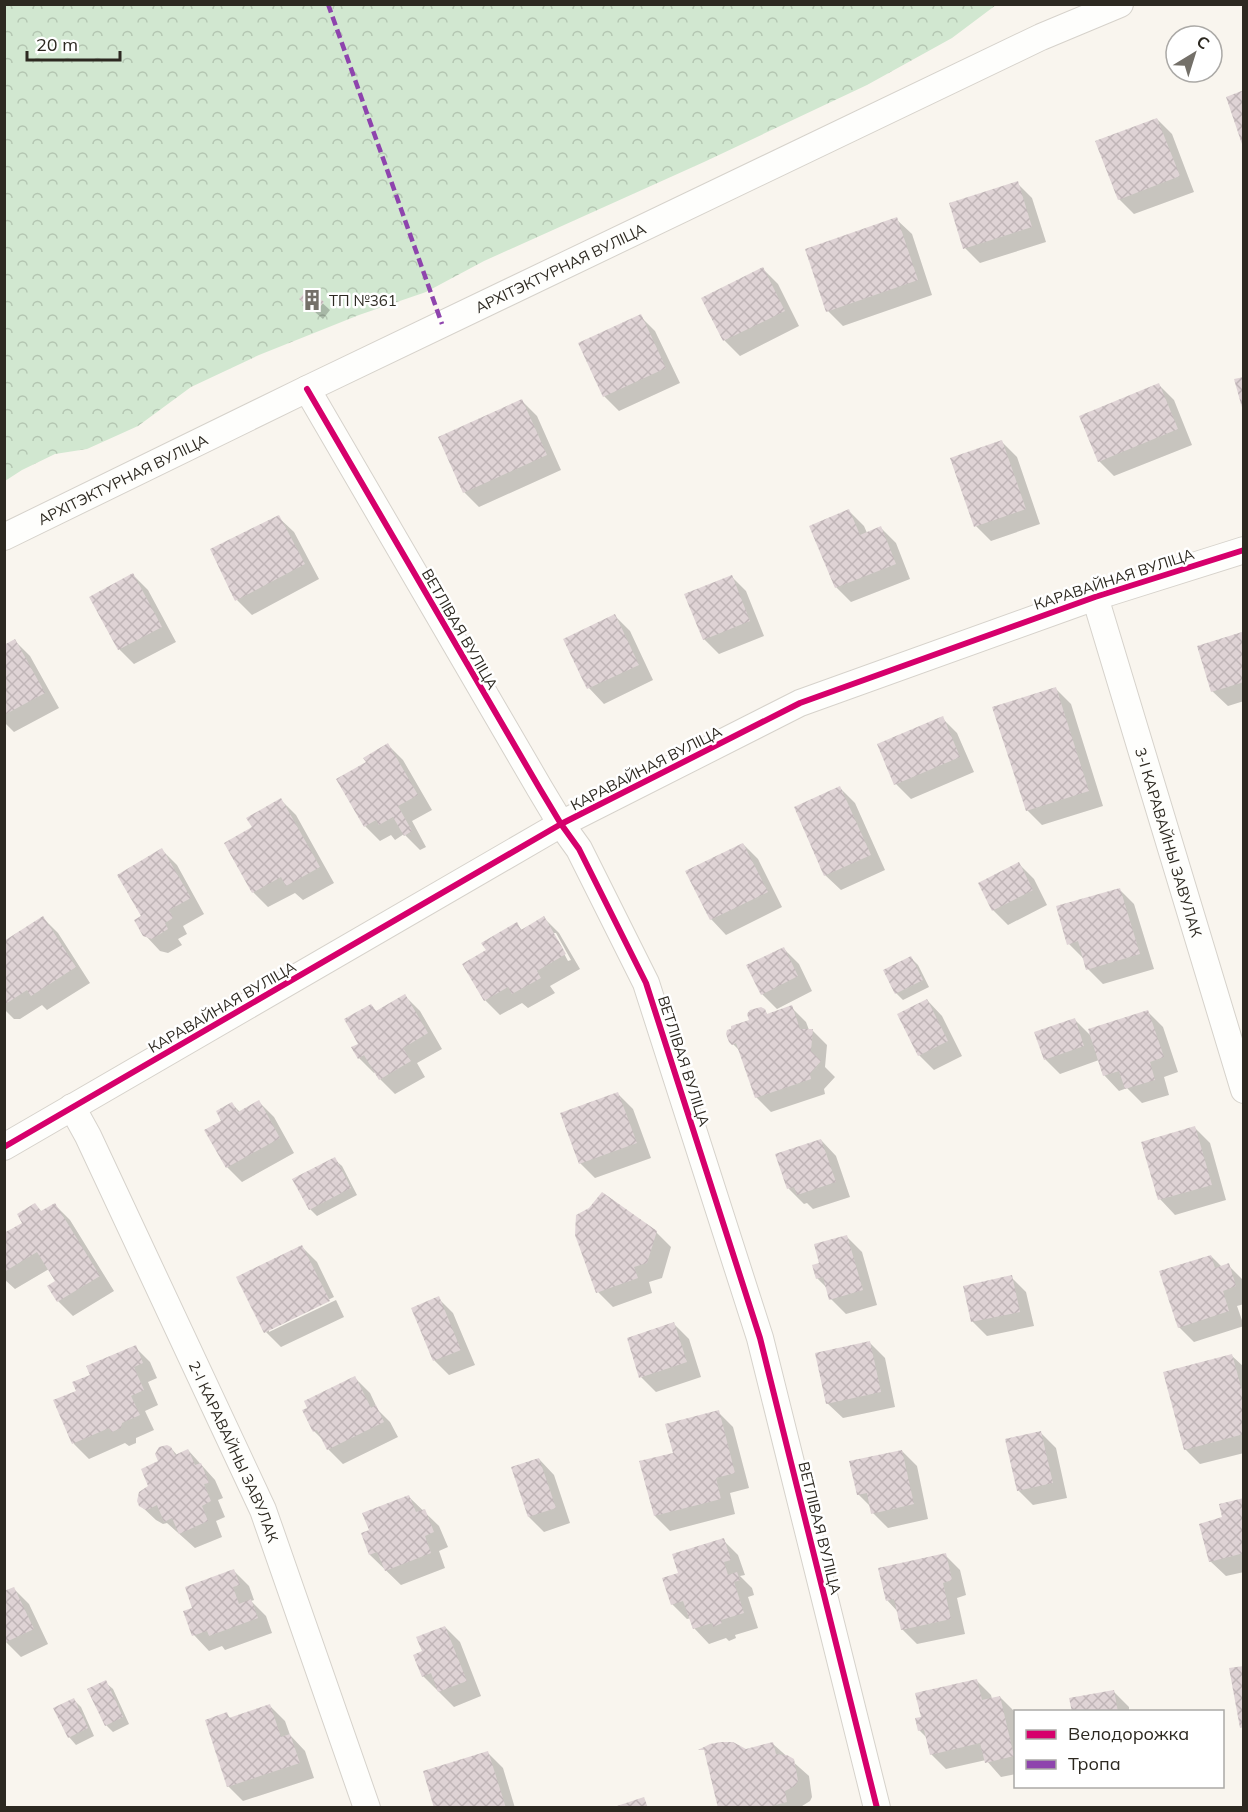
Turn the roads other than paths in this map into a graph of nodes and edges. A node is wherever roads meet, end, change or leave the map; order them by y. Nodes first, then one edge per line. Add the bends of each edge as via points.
1 (1120, 4) edge
2 (306, 389) junction
3 (4, 537) edge
4 (1244, 550) edge
5 (1095, 597) junction
6 (561, 824) junction
7 (1244, 1090) edge
8 (72, 1107) junction
9 (4, 1147) edge
10 (367, 1808) edge
11 (877, 1808) edge

1 - 2 street, АРХІТЭКТУРНАЯ ВУЛІЦА via 1041,37
2 - 3 street, АРХІТЭКТУРНАЯ ВУЛІЦА
2 - 6 street, ВЕТЛІВАЯ ВУЛІЦА
4 - 5 street, КАРАВАЙНАЯ ВУЛІЦА
5 - 6 street, КАРАВАЙНАЯ ВУЛІЦА via 800,703
5 - 7 street, 3-І КАРАВАЙНЫ ЗАВУЛАК
6 - 8 street, КАРАВАЙНАЯ ВУЛІЦА
6 - 11 street, ВЕТЛІВАЯ ВУЛІЦА via 579,849 646,983 760,1338
8 - 9 street, КАРАВАЙНАЯ ВУЛІЦА
8 - 10 street, 2-І КАРАВАЙНЫ ЗАВУЛАК via 263,1510

